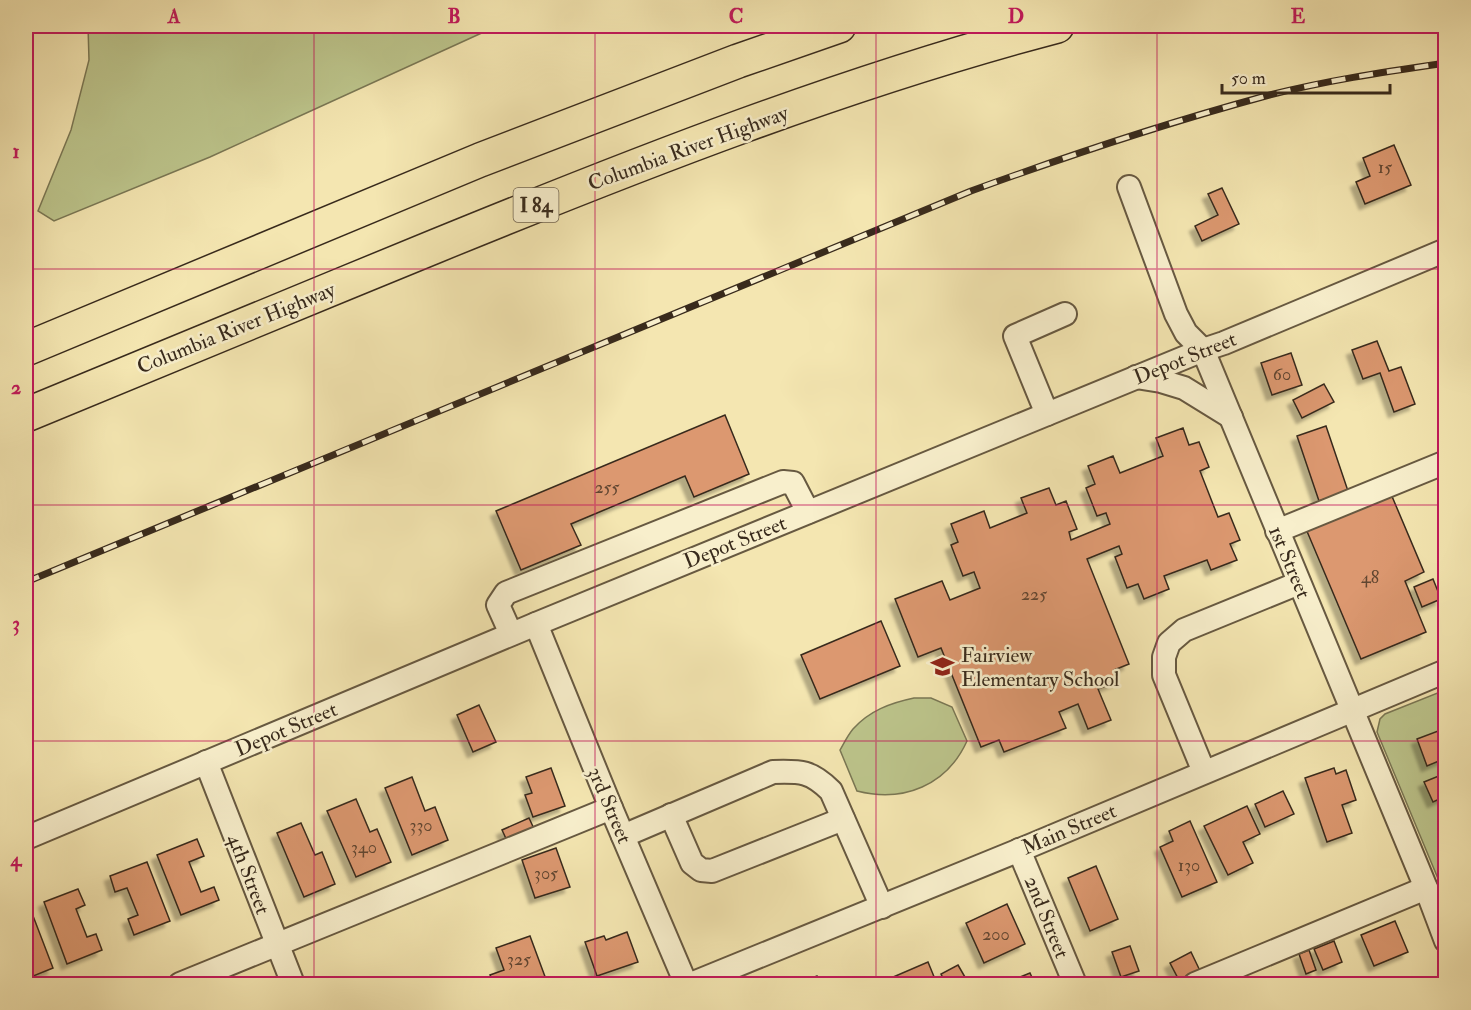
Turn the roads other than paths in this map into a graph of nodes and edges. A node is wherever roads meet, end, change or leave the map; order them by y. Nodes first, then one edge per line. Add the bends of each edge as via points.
1 (839, 26) edge
2 (1058, 26) edge
3 (1129, 187) dead end
4 (1446, 250) edge
5 (1065, 314) dead end
6 (26, 349) edge
7 (1203, 350) junction
8 (1136, 377) junction
9 (1047, 414) junction
10 (26, 415) edge
11 (1231, 417) junction
12 (1446, 462) edge
13 (808, 512) junction
14 (1277, 531) junction
15 (1299, 582) junction
16 (536, 624) junction
17 (511, 634) junction
18 (1446, 671) edge
19 (1352, 710) junction
20 (206, 762) junction
21 (1204, 772) junction
22 (611, 808) junction
23 (671, 815) junction
24 (843, 819) junction
25 (623, 836) junction
26 (26, 838) edge
27 (1019, 850) junction
28 (1426, 888) junction
29 (882, 907) junction
30 (1446, 941) edge
31 (277, 945) junction
32 (180, 984) edge
33 (293, 984) edge
34 (686, 984) edge
35 (691, 984) edge
36 (1075, 984) edge
37 (1195, 984) edge

1 - 6 highway via 480,160
2 - 10 highway, Columbia River Highway / I 84 via 870,81 653,160
3 - 7 street, 1st Street via 1176,314 1186,333
4 - 7 street, Depot Street
5 - 9 street via 1015,336
7 - 8 street, Depot Street
7 - 11 street, 1st Street
8 - 9 street, Depot Street
8 - 11 street via 1184,388
9 - 13 street, Depot Street
11 - 14 street, 1st Street
12 - 14 street
13 - 16 street, Depot Street
13 - 17 street via 793,483 783,482 506,593 498,604
14 - 15 street, 1st Street
15 - 19 street, 1st Street
15 - 21 street via 1184,630 1169,643 1164,675
16 - 17 street, Depot Street
16 - 22 street, 3rd Street
17 - 20 street, Depot Street
18 - 19 street, Main Street
19 - 21 street, Main Street
19 - 28 street, 1st Street
20 - 26 street, Depot Street
20 - 31 street, 4th Street
21 - 27 street, Main Street
22 - 25 street, 3rd Street
22 - 31 street
23 - 24 street via 773,772 790,771 807,773 821,781 831,791
23 - 24 street via 693,863 701,870 712,871
23 - 25 street
24 - 29 street
25 - 34 street, 3rd Street
27 - 29 street, Main Street
27 - 36 street, 2nd Street
28 - 30 street, 1st Street
28 - 37 street
29 - 35 street, Main Street
31 - 32 street
31 - 33 street, 4th Street

